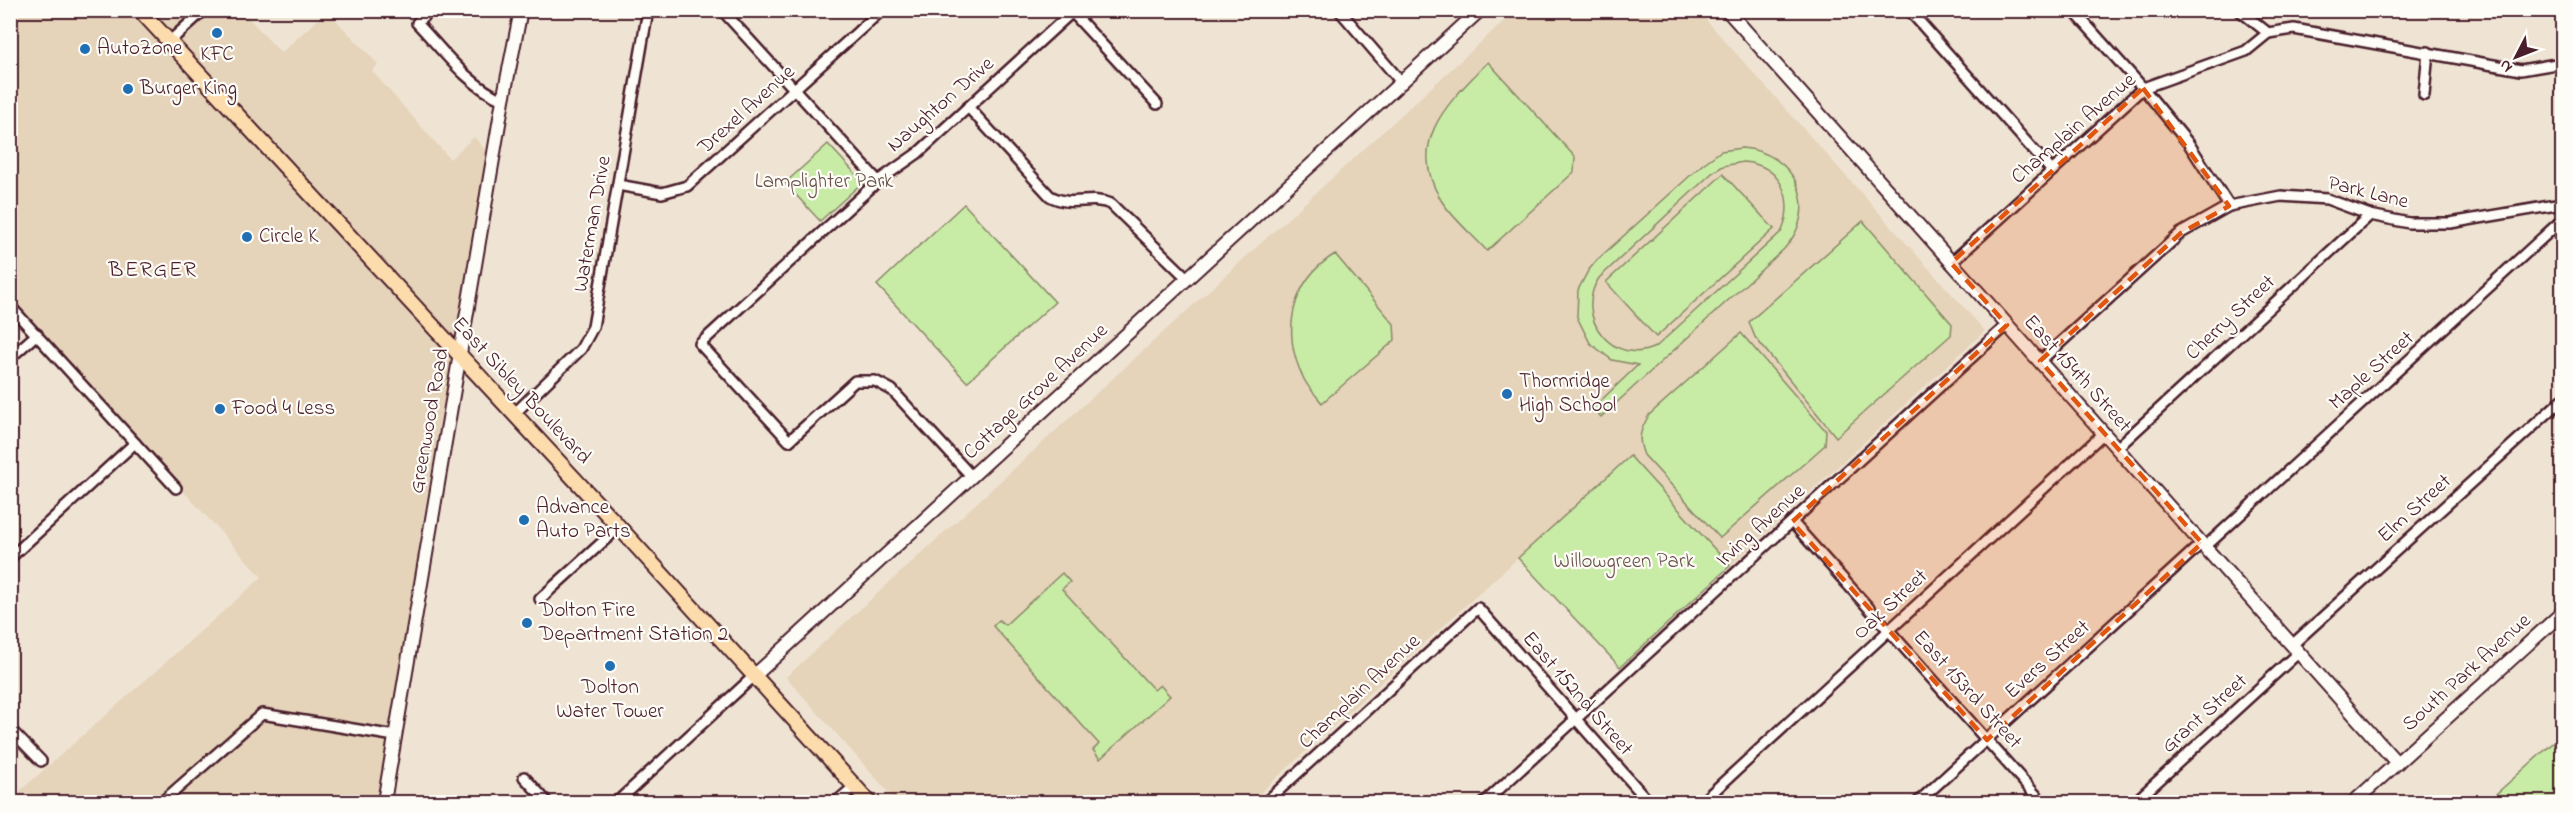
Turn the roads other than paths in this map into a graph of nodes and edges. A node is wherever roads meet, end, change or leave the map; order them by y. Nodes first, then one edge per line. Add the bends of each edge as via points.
1 (140, 10) edge
2 (204, 10) edge
3 (430, 10) edge
4 (521, 10) edge
5 (648, 10) edge
6 (722, 10) edge
7 (882, 10) edge
8 (1339, 10) edge
9 (1480, 10) edge
10 (1727, 10) edge
11 (1909, 10) edge
12 (2073, 10) edge
13 (2239, 10) edge
14 (2268, 33) junction
15 (169, 42) junction
16 (2428, 52) junction
17 (2562, 63) edge
18 (1402, 82) junction
19 (2143, 88) junction
20 (794, 91) junction
21 (2424, 94) dead end
22 (503, 100) junction
23 (1157, 104) dead end
24 (968, 107) junction
25 (2052, 171) junction
26 (878, 181) junction
27 (618, 185) junction
28 (2562, 204) edge
29 (2229, 206) junction
30 (2370, 215) junction
31 (2562, 220) edge
32 (1951, 263) junction
33 (1188, 279) junction
34 (10, 306) edge
35 (2007, 325) junction
36 (37, 334) junction
37 (460, 356) junction
38 (10, 358) edge
39 (2040, 361) junction
40 (2562, 400) edge
41 (514, 414) junction
42 (2104, 433) junction
43 (135, 443) junction
44 (2117, 448) junction
45 (972, 477) junction
46 (176, 488) dead end
47 (1792, 522) junction
48 (619, 527) junction
49 (2204, 545) junction
50 (10, 558) edge
51 (540, 599) dead end
52 (1478, 608) joint
53 (2562, 613) edge
54 (1890, 630) junction
55 (2296, 649) junction
56 (754, 676) junction
57 (1575, 720) junction
58 (10, 729) edge
59 (396, 735) junction
60 (1987, 740) junction
61 (41, 761) dead end
62 (2397, 763) junction
63 (524, 777) dead end
64 (855, 786) junction
65 (162, 802) edge
66 (384, 802) edge
67 (547, 802) edge
68 (617, 802) edge
69 (836, 802) edge
70 (869, 802) edge
71 (1266, 802) edge
72 (1485, 802) edge
73 (1649, 802) edge
74 (1702, 802) edge
75 (1918, 802) edge
76 (2042, 802) edge
77 (2135, 802) edge
78 (2354, 802) edge

1 - 15 main road, East Sibley Boulevard
2 - 15 street
3 - 22 street via 417,22 472,80 488,94
4 - 22 street, Greenwood Road
5 - 27 street, Waterman Drive
6 - 20 street
7 - 20 street, Drexel Avenue
8 - 18 street
9 - 18 street, Cottage Grove Avenue
10 - 32 street, East 154th Street
11 - 25 street
12 - 19 street
13 - 14 street
14 - 16 street via 2294,29
14 - 19 street, Champlain Avenue via 2246,51
15 - 37 main road, East Sibley Boulevard
16 - 17 street via 2521,70
16 - 21 street
18 - 33 street, Cottage Grove Avenue
19 - 25 street, Champlain Avenue
19 - 29 street via 2189,144
20 - 26 street
20 - 27 street, Drexel Avenue via 687,186 662,193
22 - 37 street, Greenwood Road
23 - 24 street, Naughton Drive via 1072,12
24 - 26 street, Naughton Drive via 918,153
24 - 33 street via 1050,196 1071,204 1102,200 1112,204
25 - 32 street, Champlain Avenue
26 - 45 street, Naughton Drive via 700,344 789,441 855,381 875,381 892,390
27 - 41 street, Waterman Drive via 593,327 581,349
28 - 30 street, Park Lane via 2450,223 2409,223
29 - 30 street, Park Lane via 2282,196 2327,199
29 - 39 street, Park Lane via 2181,233
30 - 44 street, Cherry Street
31 - 49 street, Maple Street
32 - 35 street, East 154th Street
33 - 45 street, Cottage Grove Avenue
34 - 36 street
35 - 39 street, East 154th Street
35 - 47 street, Irving Avenue
36 - 38 street
36 - 43 street
37 - 41 main road, East Sibley Boulevard
37 - 59 street, Greenwood Road
39 - 42 street, East 154th Street
40 - 55 street, Elm Street
41 - 48 main road, East Sibley Boulevard
42 - 44 street, East 154th Street
42 - 54 street, Oak Street
43 - 46 street
43 - 50 street
44 - 49 street, East 154th Street
45 - 56 street, Cottage Grove Avenue
47 - 54 street, East 153rd Street
47 - 57 street, Irving Avenue
48 - 51 street
48 - 56 main road, East Sibley Boulevard
49 - 55 street, East 154th Street
49 - 60 street, Evers Street
52 - 57 street, East 152nd Street
52 - 71 street, Champlain Avenue
53 - 62 street, South Park Avenue
54 - 60 street, East 153rd Street
54 - 74 street, Oak Street
55 - 62 street, East 154th Street
55 - 77 street, Grant Street
56 - 64 main road, East Sibley Boulevard
56 - 68 street, Cottage Grove Avenue
57 - 72 street, Irving Avenue
57 - 73 street, East 152nd Street
58 - 61 street
59 - 65 street via 262,714
59 - 66 street, Greenwood Road
60 - 75 street, Evers Street
60 - 76 street, East 153rd Street
62 - 78 street, South Park Avenue
63 - 67 street
64 - 69 street
64 - 70 main road, East Sibley Boulevard

